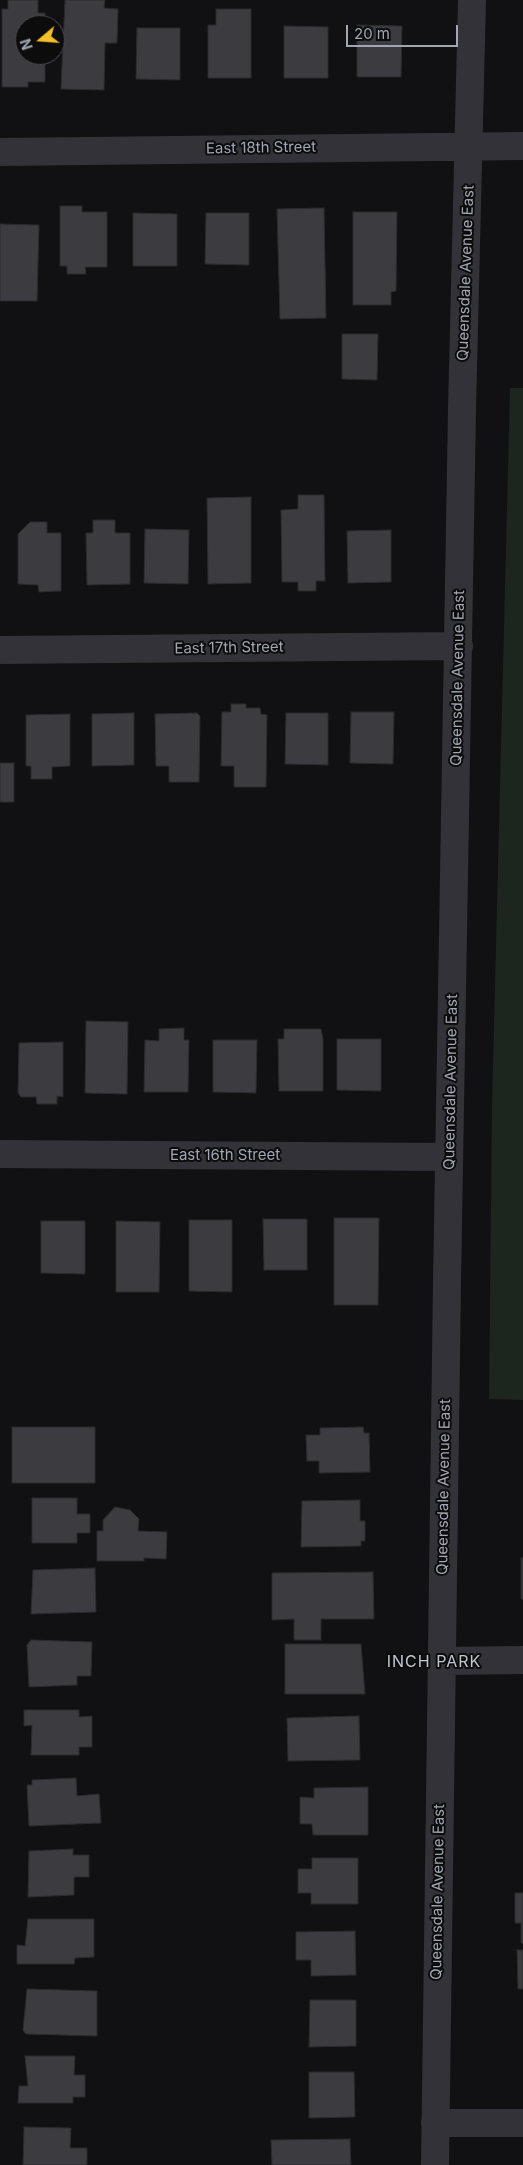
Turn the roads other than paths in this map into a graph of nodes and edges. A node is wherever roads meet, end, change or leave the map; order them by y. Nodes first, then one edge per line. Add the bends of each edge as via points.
1 (472, 0) edge
2 (523, 146) edge
3 (469, 147) junction
4 (0, 152) edge
5 (459, 646) junction
6 (0, 650) edge
7 (0, 1154) edge
8 (449, 1157) junction
9 (523, 1660) edge
10 (441, 1661) junction
11 (523, 2123) edge
12 (435, 2124) junction
13 (435, 2165) edge

1 - 3 street, Queensdale Avenue East
2 - 3 street, East 18th Street
3 - 4 street, East 18th Street
3 - 5 street, Queensdale Avenue East
5 - 6 street, East 17th Street
5 - 8 street, Queensdale Avenue East
7 - 8 street, East 16th Street
8 - 10 street, Queensdale Avenue East
9 - 10 street
10 - 12 street, Queensdale Avenue East
11 - 12 street
12 - 13 street, Queensdale Avenue East

